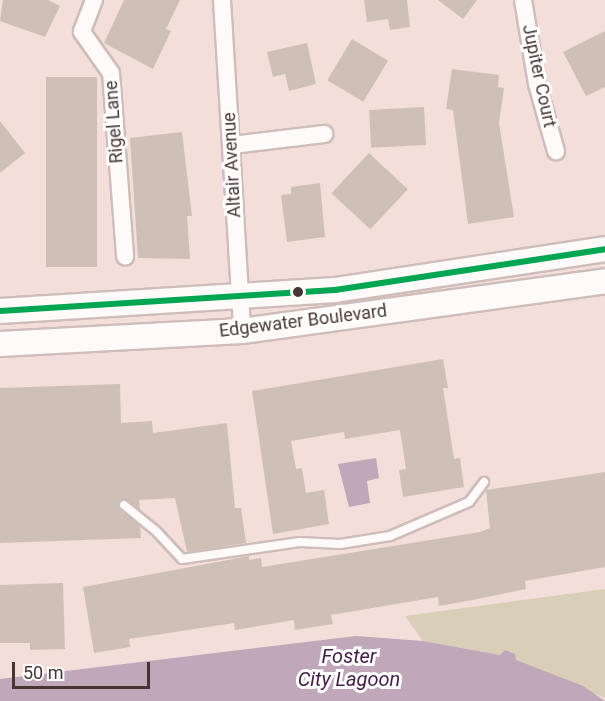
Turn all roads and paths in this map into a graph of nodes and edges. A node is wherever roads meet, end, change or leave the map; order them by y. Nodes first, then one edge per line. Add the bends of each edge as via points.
1 (94, 0) edge
2 (222, 0) edge
3 (523, 0) edge
4 (324, 134) dead end
5 (232, 145) junction
6 (556, 151) dead end
7 (605, 249) edge
8 (125, 256) dead end
9 (605, 281) edge
10 (239, 298) junction
11 (0, 311) edge
12 (242, 331) junction
13 (0, 344) edge
14 (484, 482) dead end
15 (124, 505) dead end

1 - 8 street, Rigel Lane via 82,33 111,73
2 - 5 street, Altair Avenue
3 - 6 street, Jupiter Court via 537,84
4 - 5 street
5 - 10 street, Altair Avenue
7 - 10 main road, Edgewater Boulevard via 335,290
9 - 12 main road, Edgewater Boulevard
10 - 11 main road, Edgewater Boulevard
10 - 12 street, Altair Avenue
12 - 13 main road, Edgewater Boulevard
14 - 15 lane via 469,502 390,536 340,544 300,542 182,559

